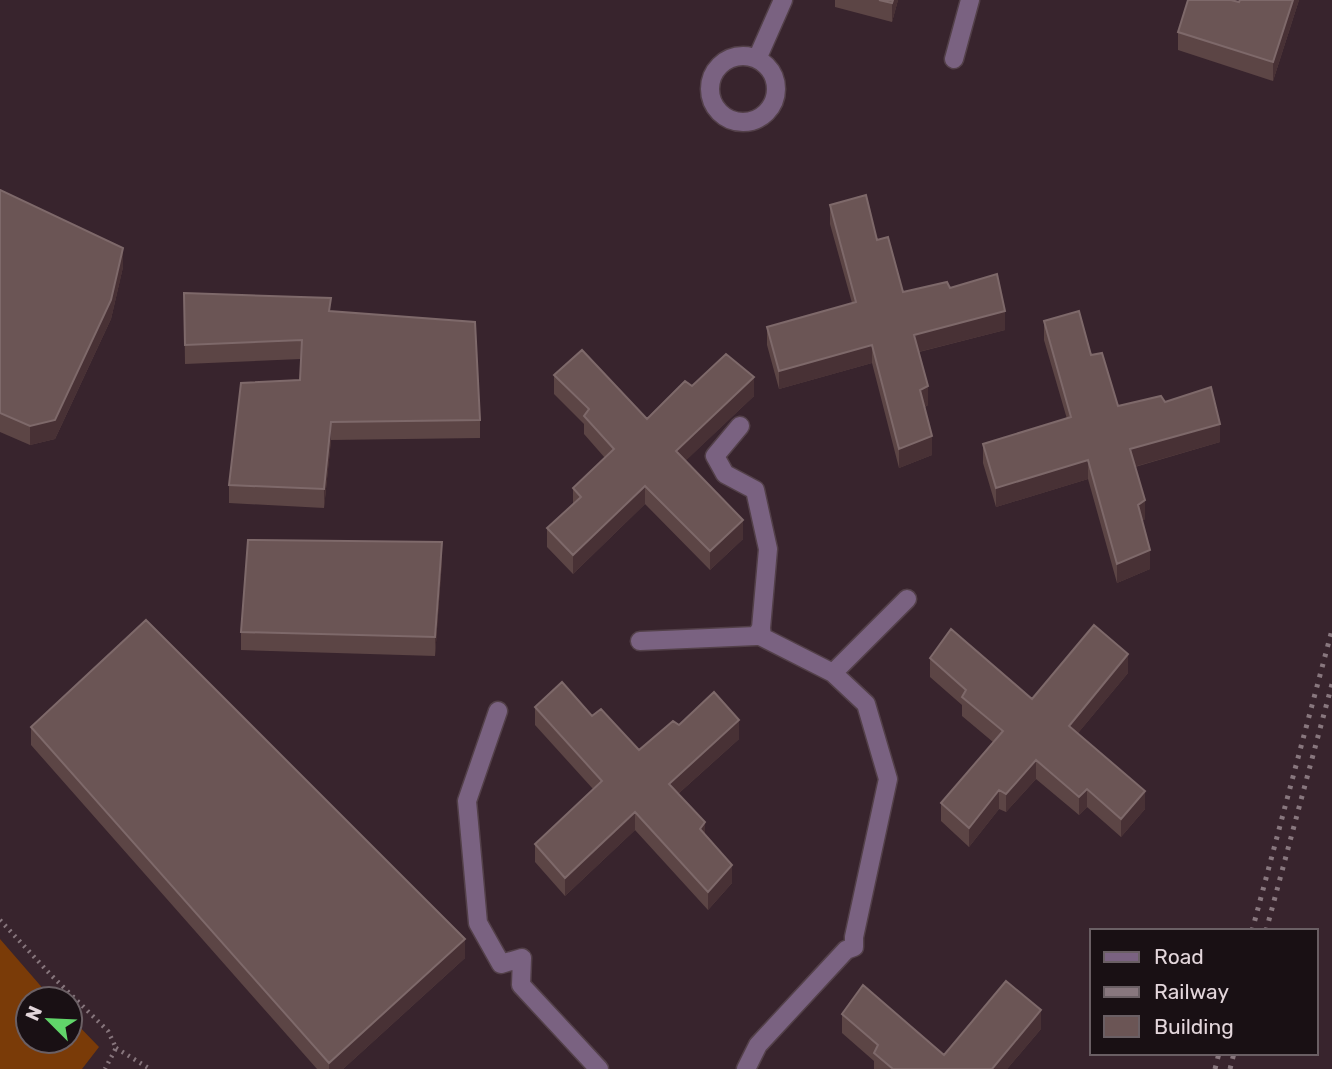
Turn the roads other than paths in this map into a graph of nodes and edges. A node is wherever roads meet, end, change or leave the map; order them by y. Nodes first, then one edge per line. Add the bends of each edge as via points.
1 (783, 0) edge
2 (970, 0) edge
3 (757, 59) dead end
4 (954, 59) dead end
5 (740, 426) dead end
6 (907, 599) dead end
7 (761, 628) junction
8 (640, 641) dead end
9 (833, 673) junction
10 (498, 711) dead end
11 (599, 1069) edge
12 (746, 1069) edge

1 - 3 street
2 - 4 street
5 - 7 street via 715,456 724,474 755,490 768,548
6 - 9 street
7 - 8 street via 756,636
7 - 9 street via 762,637
9 - 12 street via 866,704 888,779 854,947 846,950 758,1045
10 - 11 street via 467,801 478,923 501,964 522,958 521,985

